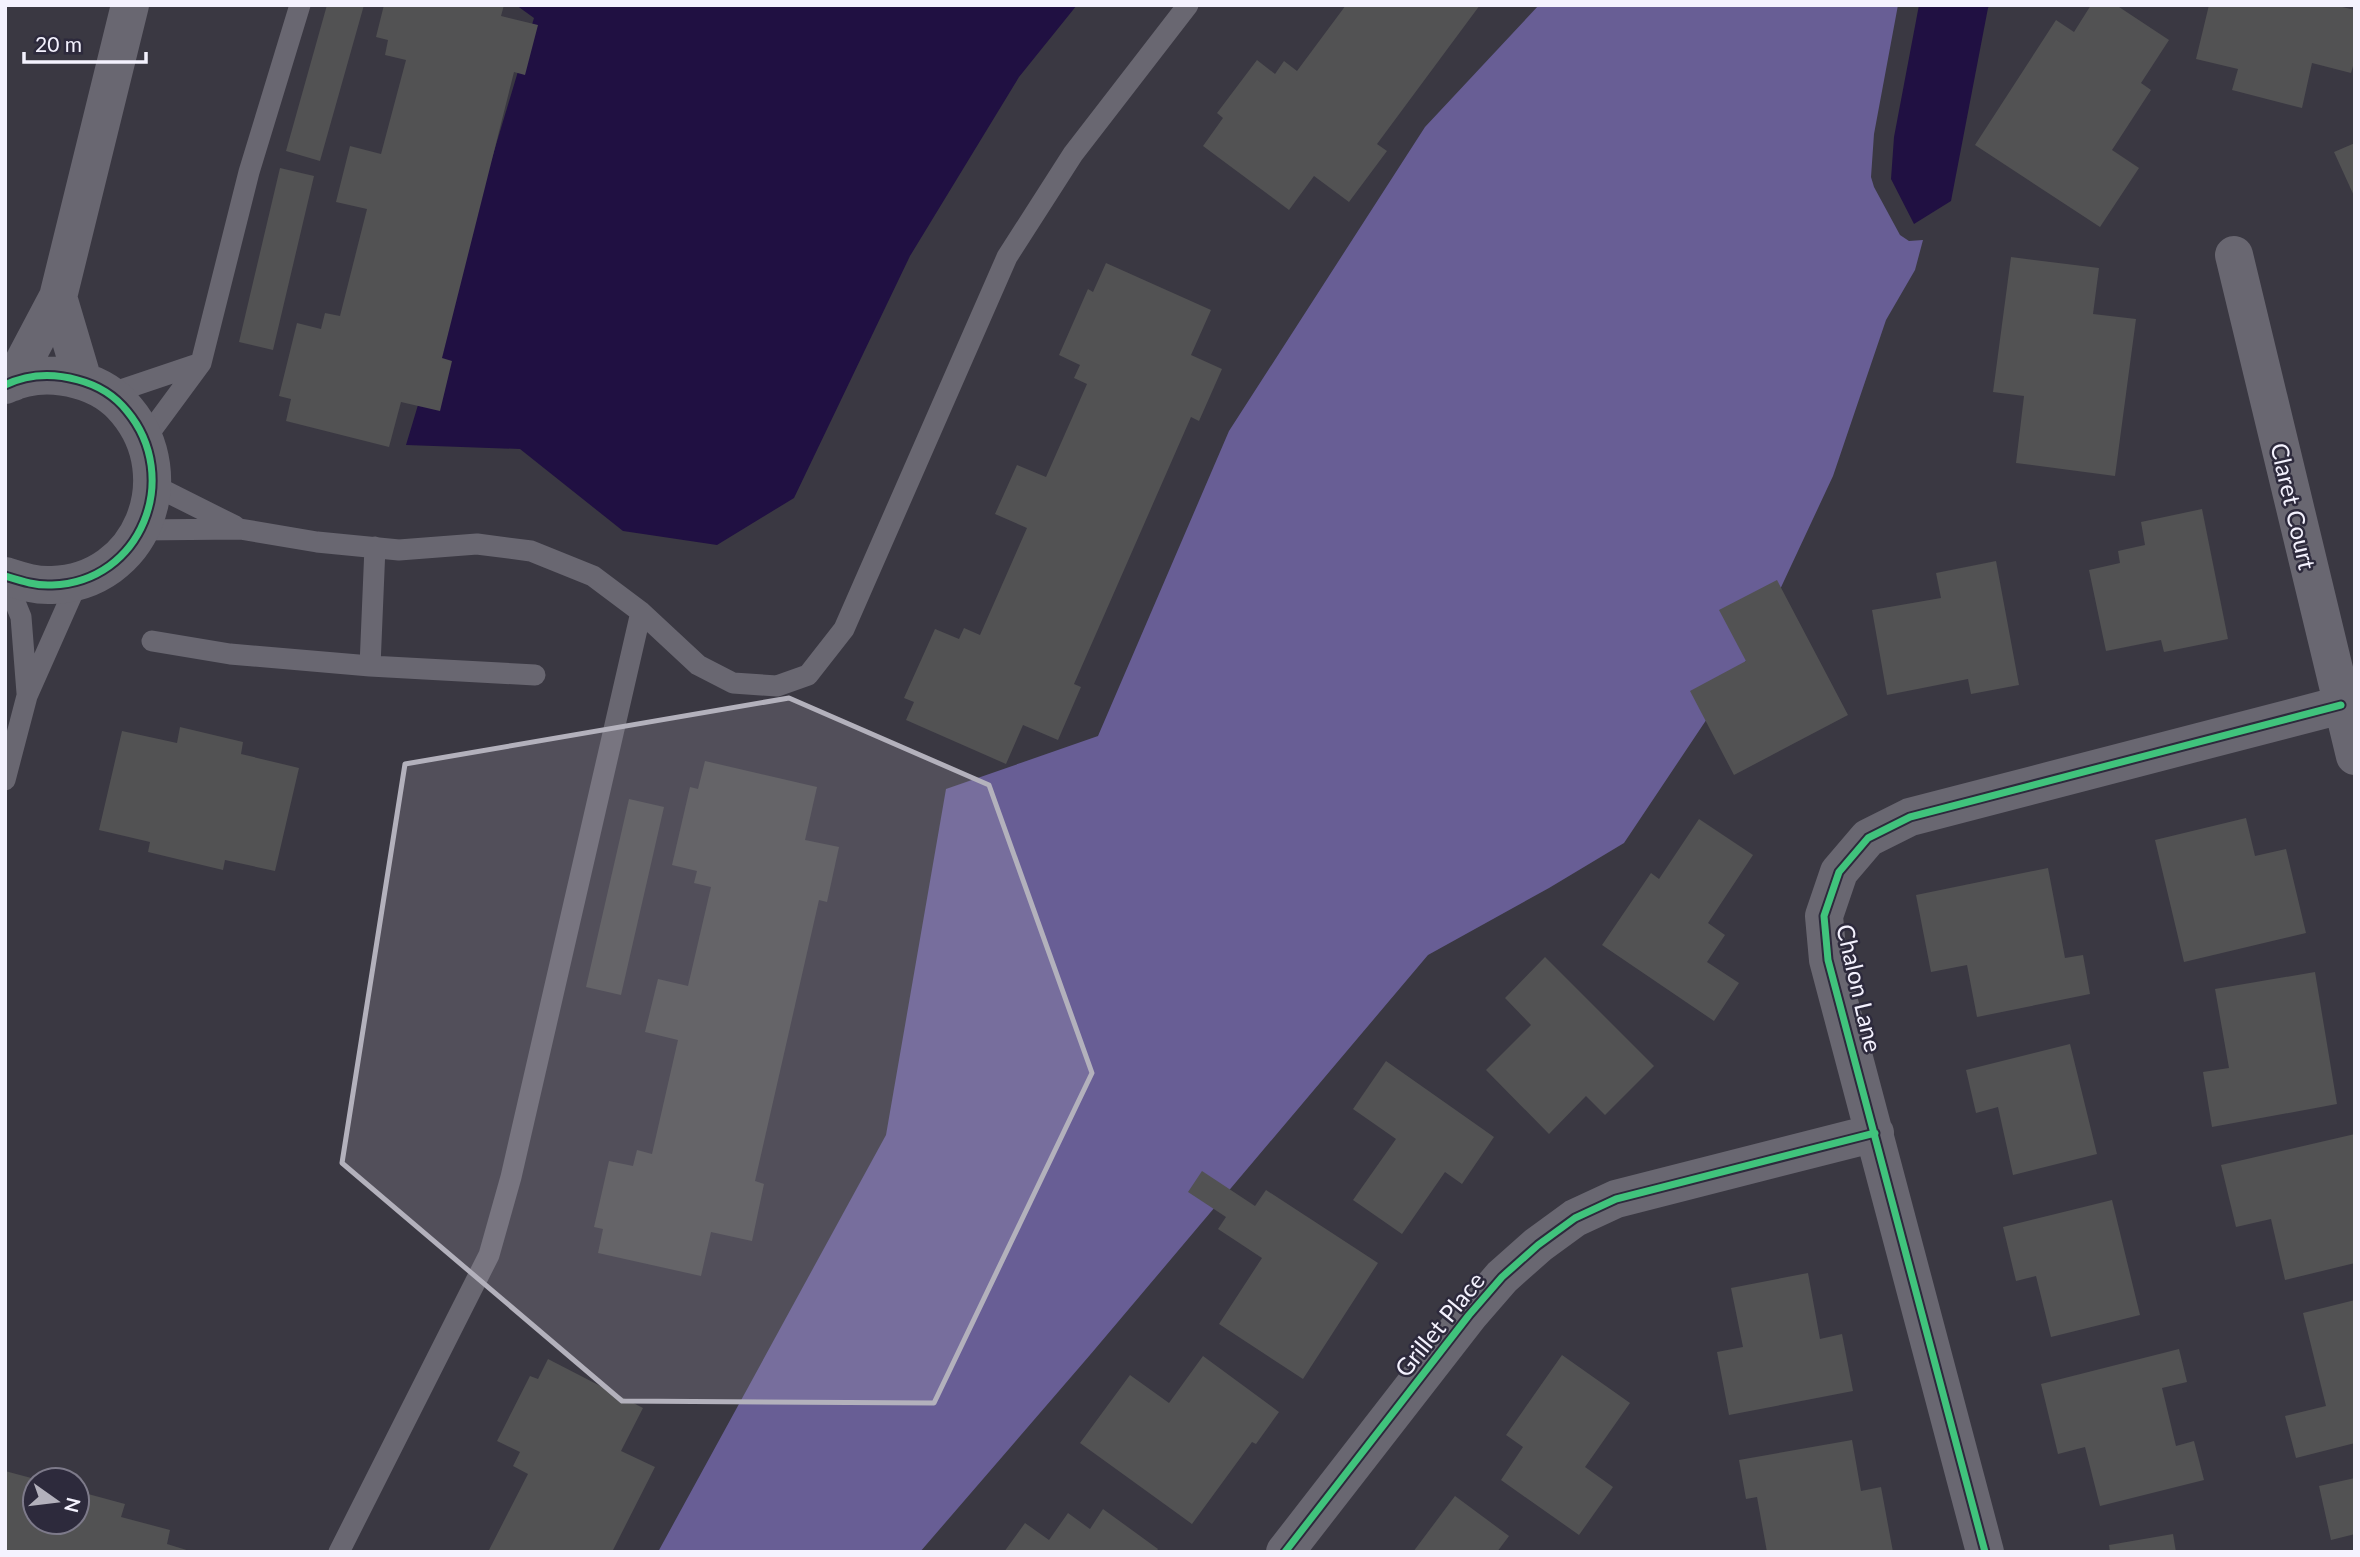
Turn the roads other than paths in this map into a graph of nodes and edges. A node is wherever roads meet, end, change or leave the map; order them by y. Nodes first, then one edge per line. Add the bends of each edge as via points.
1 (130, 5) edge
2 (299, 5) edge
3 (1188, 5) edge
4 (2235, 255) dead end
5 (58, 297) junction
6 (201, 363) junction
7 (9, 383) edge
8 (96, 388) junction
9 (145, 439) junction
10 (153, 485) junction
11 (240, 529) junction
12 (140, 530) junction
13 (375, 547) junction
14 (5, 577) edge
15 (78, 581) junction
16 (641, 612) junction
17 (152, 641) dead end
18 (370, 666) junction
19 (535, 675) dead end
20 (27, 695) junction
21 (2341, 705) junction
22 (2355, 756) edge
23 (5, 780) edge
24 (1875, 1133) junction
25 (339, 1552) edge
26 (1285, 1552) edge
27 (1985, 1552) edge

1 - 5 street
2 - 6 lane via 249,172
3 - 16 lane via 1073,154 1007,257 844,629 808,676 777,686 733,683 698,665
4 - 21 street, Claret Court
5 - 7 street
5 - 8 street
6 - 8 lane
6 - 9 lane
7 - 8 street via 47,375
8 - 9 street via 123,407
9 - 10 street
10 - 11 lane
10 - 12 street
11 - 12 lane
11 - 13 lane
12 - 15 street via 114,562
13 - 16 lane via 400,550 477,544 531,551 593,576
13 - 18 lane
14 - 15 street via 53,585
14 - 20 lane via 22,617
15 - 20 lane
16 - 25 lane via 489,1255
17 - 18 lane via 230,654
18 - 19 lane
20 - 23 lane
21 - 22 street, Claret Court
21 - 24 street, Chalon Lane via 1910,817 1868,838 1839,872 1824,916 1828,960
24 - 26 street, Grillet Place via 1616,1199 1575,1218 1502,1277 1469,1315
24 - 27 street, Chalon Lane

